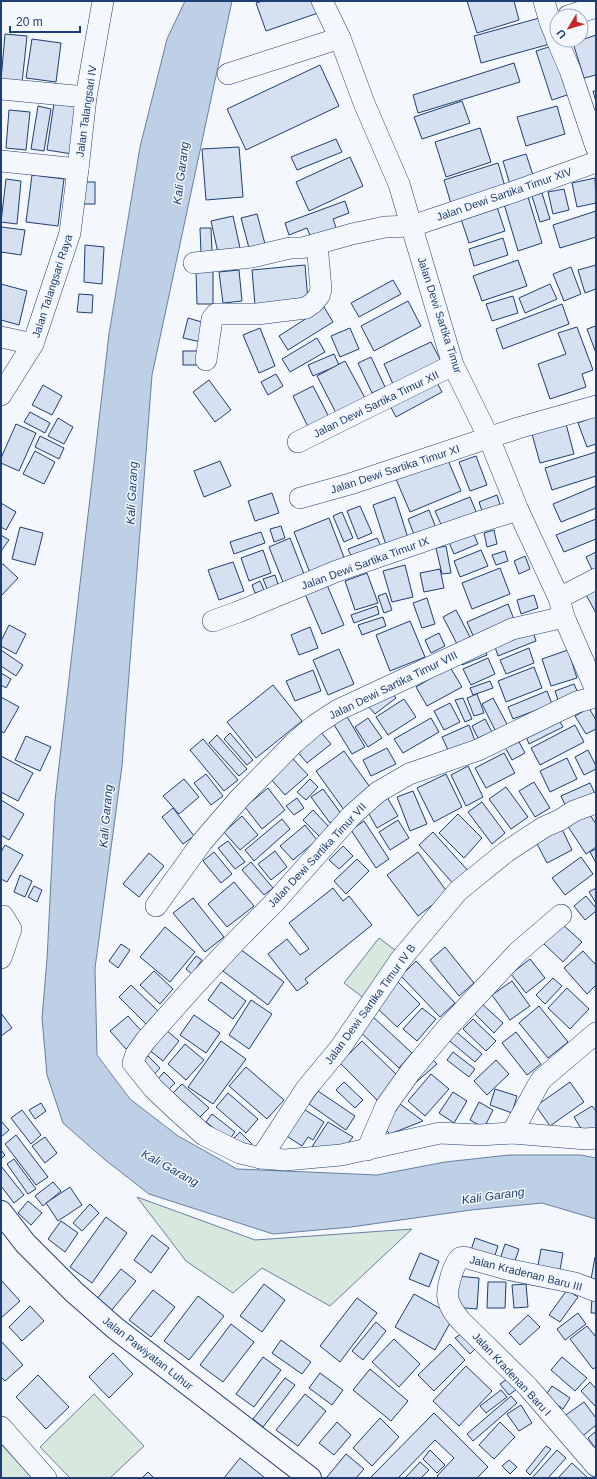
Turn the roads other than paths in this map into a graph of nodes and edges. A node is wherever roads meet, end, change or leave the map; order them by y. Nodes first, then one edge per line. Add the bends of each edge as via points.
1 (103, 1) edge
2 (322, 1) edge
3 (544, 1) edge
4 (549, 10) edge
5 (340, 38) junction
6 (564, 48) edge
7 (228, 74) dead end
8 (1, 89) edge
9 (86, 97) junction
10 (596, 147) edge
11 (1, 161) edge
12 (596, 162) edge
13 (78, 169) junction
14 (412, 226) junction
15 (317, 244) junction
16 (194, 263) dead end
17 (1, 337) edge
18 (33, 344) junction
19 (206, 360) dead end
20 (453, 365) junction
21 (1, 395) edge
22 (596, 406) edge
23 (489, 438) junction
24 (298, 442) dead end
25 (300, 498) dead end
26 (518, 510) junction
27 (596, 579) edge
28 (561, 607) junction
29 (213, 621) dead end
30 (594, 679) edge
31 (596, 697) edge
32 (596, 803) edge
33 (156, 906) dead end
34 (2, 916) edge
35 (561, 916) dead end
36 (1, 958) edge
37 (596, 1033) edge
38 (512, 1133) junction
39 (596, 1138) edge
40 (367, 1150) junction
41 (262, 1158) junction
42 (1, 1212) edge
43 (596, 1291) edge
44 (447, 1298) joint
45 (1, 1427) edge
46 (596, 1466) edge
47 (46, 1478) edge
48 (310, 1478) edge

1 - 9 street, Jalan Talangsari IV
2 - 5 street, Jalan Dewi Sartika Timur
3 - 4 street
5 - 7 street
5 - 14 street, Jalan Dewi Sartika Timur
6 - 10 street
8 - 9 street
9 - 13 street, Jalan Talangsari IV
11 - 13 street, Jalan Talangsari IV
12 - 14 street, Jalan Dewi Sartika Timur XIV
13 - 18 street, Jalan Talangsari Raya via 70,233
14 - 15 street, Jalan Dewi Sartika Timur XIV via 385,227
14 - 20 street, Jalan Dewi Sartika Timur
15 - 16 street, Jalan Dewi Sartika Timur XIV via 252,257
15 - 19 street via 321,289 313,303 306,308 257,314 216,314 212,319
17 - 18 street
18 - 21 street, Jalan Talangsari Raya
20 - 23 street, Jalan Dewi Sartika Timur
20 - 24 street, Jalan Dewi Sartika Timur XII
22 - 23 street, Jalan Dewi Sartika Timur XI
23 - 25 street, Jalan Dewi Sartika Timur XI
23 - 26 street, Jalan Dewi Sartika Timur
26 - 28 street, Jalan Dewi Sartika Timur
26 - 29 street, Jalan Dewi Sartika Timur IX via 337,571
27 - 28 street, Jalan Dewi Sartika Timur VIII
28 - 30 street, Jalan Dewi Sartika Timur
28 - 33 street, Jalan Dewi Sartika Timur VIII via 338,710 315,724 239,798 202,842
31 - 41 street, Jalan Dewi Sartika Timur VII via 577,702 478,750 409,774 378,792 352,814 274,903 146,1040 133,1063 153,1088 204,1134 240,1153
32 - 41 street, Jalan Dewi Sartika Timur IV B via 544,826 506,852 458,891 401,959 340,1048 306,1089
34 - 36 street via 11,929
35 - 40 street via 518,952 446,1028 386,1106
37 - 38 street via 542,1079
38 - 39 street
38 - 40 street via 440,1133
40 - 41 street via 285,1160
42 - 48 main road, Jalan Pawiyatan Luhur via 26,1243 74,1292 116,1328
43 - 44 street, Jalan Kradenan Baru III via 575,1283 506,1269 464,1257 460,1258 453,1268
44 - 46 street, Jalan Kradenan Baru I via 451,1309 461,1321 528,1387
45 - 47 street

